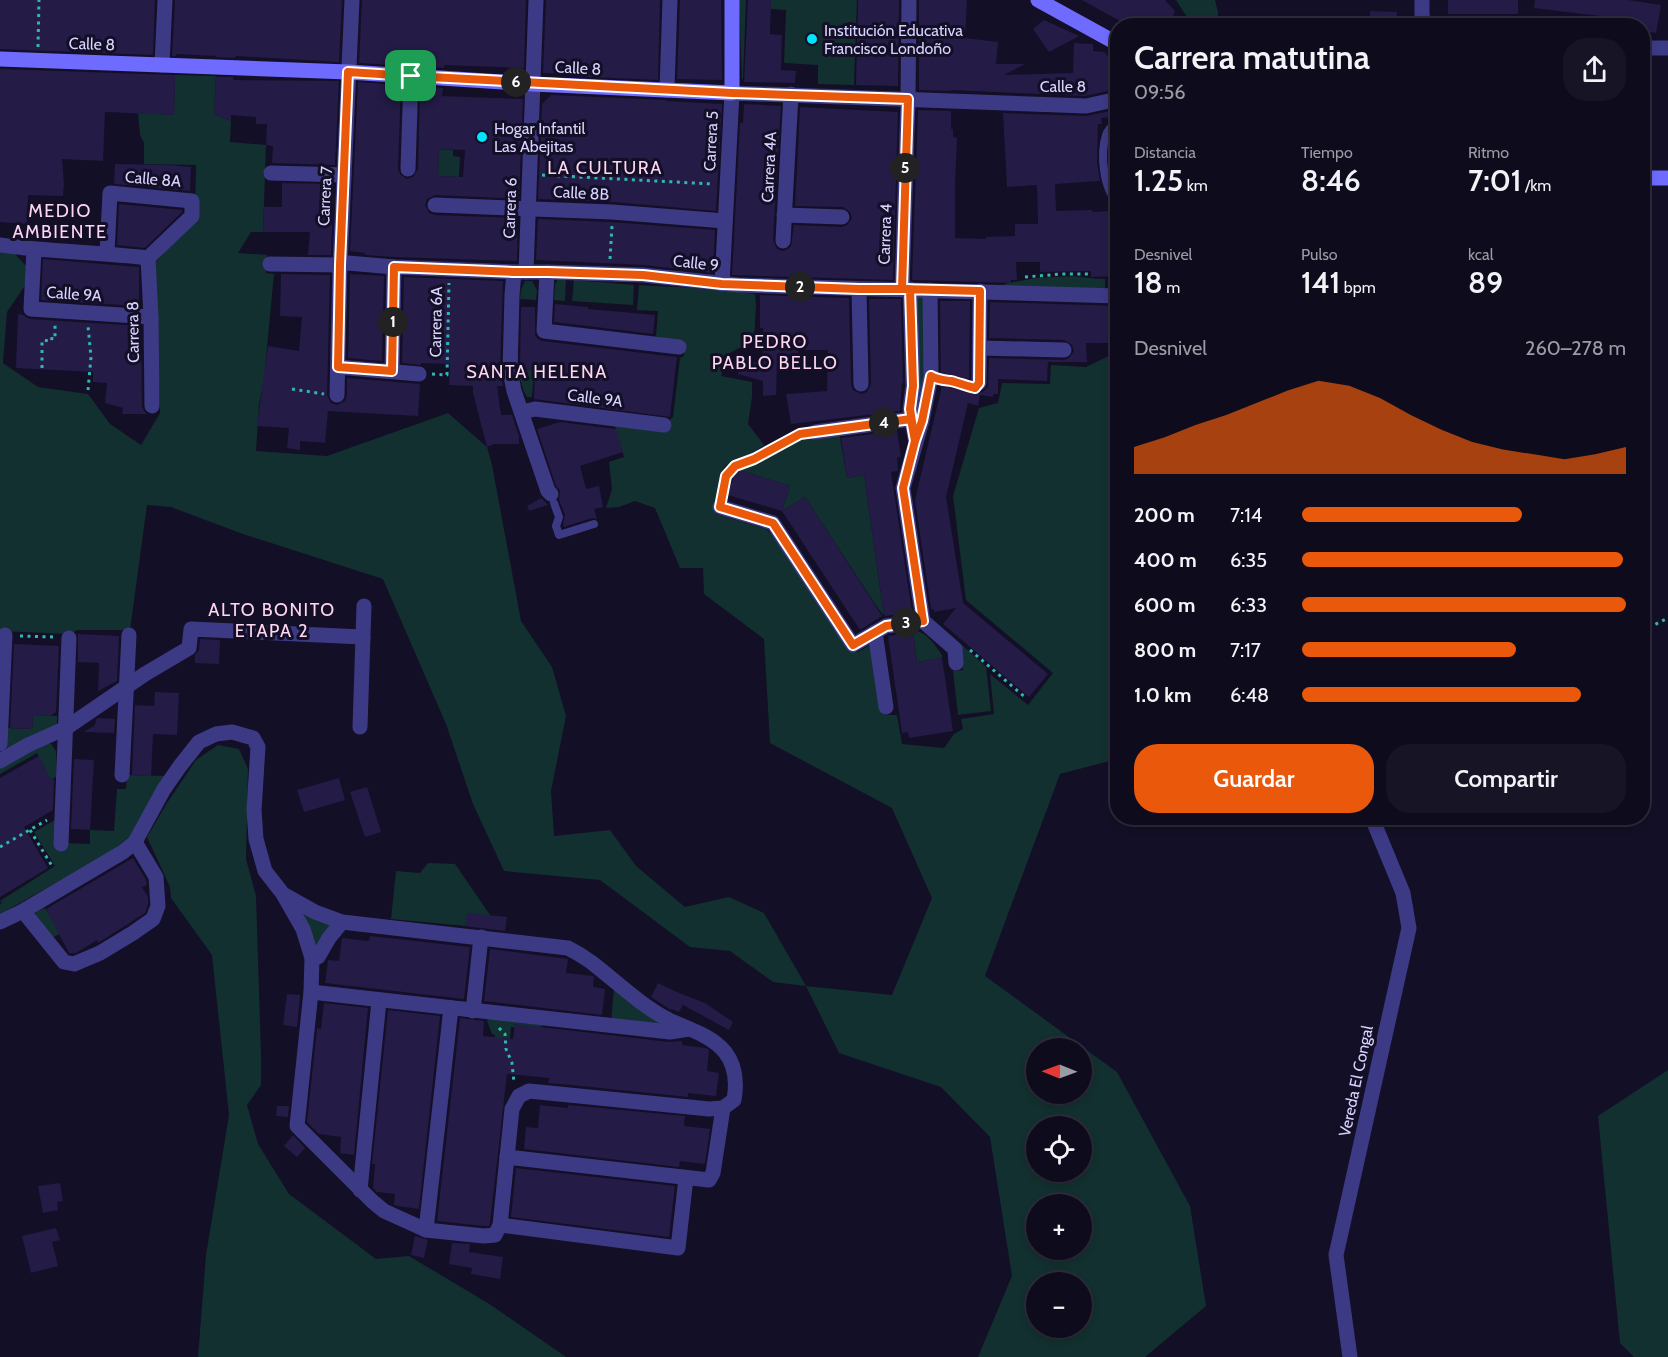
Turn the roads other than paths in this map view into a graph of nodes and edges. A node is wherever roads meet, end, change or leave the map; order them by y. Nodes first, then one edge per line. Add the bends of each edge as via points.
1 (165, 0) edge
2 (352, 0) edge
3 (536, 0) edge
4 (670, 0) edge
5 (732, 0) edge
6 (909, 0) edge
7 (1038, 0) edge
8 (1422, 0) edge
9 (1423, 18) edge
10 (1110, 40) edge
11 (1650, 48) edge
12 (1668, 48) edge
13 (0, 59) edge
14 (162, 65) junction
15 (348, 72) junction
16 (411, 76) junction
17 (532, 84) junction
18 (667, 90) junction
19 (732, 93) junction
20 (791, 94) junction
21 (908, 99) junction
22 (1110, 101) edge
23 (1110, 128) edge
24 (408, 168) dead end
25 (271, 172) dead end
26 (344, 175) junction
27 (1650, 178) edge
28 (1668, 178) edge
29 (1110, 193) edge
30 (435, 205) dead end
31 (528, 208) junction
32 (784, 215) junction
33 (842, 217) dead end
34 (725, 221) junction
35 (783, 241) dead end
36 (0, 245) edge
37 (34, 250) junction
38 (107, 253) junction
39 (148, 258) junction
40 (270, 264) dead end
41 (340, 265) junction
42 (394, 267) junction
43 (520, 272) junction
44 (548, 272) junction
45 (722, 284) junction
46 (859, 289) junction
47 (906, 289) junction
48 (930, 290) junction
49 (980, 291) junction
50 (1110, 296) edge
51 (151, 317) junction
52 (679, 347) dead end
53 (981, 348) junction
54 (1064, 350) dead end
55 (338, 367) junction
56 (392, 371) junction
57 (419, 374) dead end
58 (979, 383) road end
59 (861, 384) dead end
60 (337, 395) road end
61 (152, 406) dead end
62 (522, 412) junction
63 (911, 419) junction
64 (664, 425) dead end
65 (815, 432) road end
66 (915, 441) junction
67 (552, 498) joint
68 (720, 507) road end
69 (594, 524) dead end
70 (364, 606) dead end
71 (923, 621) junction
72 (874, 632) junction
73 (5, 635) road end
74 (129, 635) dead end
75 (69, 638) road end
76 (363, 638) junction
77 (955, 656) road end
78 (126, 687) junction
79 (886, 707) dead end
80 (360, 728) dead end
81 (66, 729) junction
82 (0, 744) edge
83 (0, 761) edge
84 (122, 775) dead end
85 (1375, 825) edge
86 (135, 842) junction
87 (61, 844) dead end
88 (283, 894) junction
89 (23, 911) junction
90 (0, 922) edge
91 (342, 922) junction
92 (481, 937) junction
93 (312, 958) junction
94 (311, 992) junction
95 (380, 1001) junction
96 (451, 1008) junction
97 (478, 1011) junction
98 (690, 1029) junction
99 (723, 1108) junction
100 (507, 1157) junction
101 (686, 1178) junction
102 (360, 1190) junction
103 (500, 1225) junction
104 (426, 1230) junction
105 (1350, 1357) edge

1 - 14 street
2 - 15 street, Carrera 7
3 - 17 street, Carrera 6
4 - 18 street
5 - 19 main road, Carrera 5
6 - 21 street, Carrera 4
7 - 10 main road
8 - 9 street
11 - 12 street
13 - 14 main road, Calle 8
14 - 15 main road, Calle 8
15 - 16 main road, Calle 8
15 - 26 street, Carrera 7
16 - 17 main road, Calle 8
16 - 24 street
17 - 18 main road, Calle 8
17 - 31 street, Carrera 6
18 - 19 main road, Calle 8
19 - 20 street, Calle 8
19 - 34 street, Carrera 5
20 - 21 street, Calle 8
20 - 32 street, Carrera 4A
21 - 22 street, Calle 8 via 1086,106
21 - 47 street, Carrera 4
23 - 29 lane via 1104,146
25 - 26 street
26 - 41 street, Carrera 7
27 - 28 main road
30 - 31 street, Calle 8B
31 - 34 street, Calle 8B
31 - 43 street, Carrera 6
32 - 33 street
32 - 35 street, Carrera 4A
34 - 45 street, Carrera 5
36 - 37 street
37 - 38 street
37 - 51 street, Calle 9A via 31,309
38 - 39 street
38 - 39 street, Calle 8A via 110,193 192,201 192,216
39 - 51 street, Carrera 8
40 - 41 street, Calle 9
41 - 42 street, Calle 9
41 - 55 street, Carrera 7
42 - 43 street, Calle 9
42 - 56 street
43 - 44 street, Calle 9
43 - 62 street, Carrera 6 via 512,295 510,371
44 - 45 street, Calle 9 via 643,275
44 - 52 street via 544,332
45 - 46 street, Calle 9
46 - 47 street, Calle 9
46 - 59 street
47 - 48 street, Calle 9
47 - 63 street, Carrera 4 via 913,386
48 - 49 street, Calle 9
48 - 66 street, Carrera 4 via 931,376
49 - 50 street, Calle 9
49 - 53 street
51 - 61 street, Carrera 8
53 - 54 street
53 - 58 street
55 - 56 street
55 - 60 street, Carrera 7
56 - 57 street
62 - 64 street, Calle 9A via 535,409
62 - 67 street, Carrera 6
63 - 65 street
63 - 66 street, Carrera 4
66 - 71 street, Carrera 4 via 903,488
67 - 69 lane via 559,518 559,535
68 - 72 street via 773,523 853,645
70 - 76 street
71 - 72 street via 886,626
71 - 77 street
72 - 79 street
73 - 82 street
74 - 78 street
75 - 81 street
76 - 78 street via 191,629 189,648
76 - 80 street
78 - 81 street
78 - 84 street
81 - 83 street
81 - 87 street
85 - 105 street, Vereda El Congal via 1403,893 1409,928 1336,1255
86 - 88 street via 169,781 199,742 232,732 253,738 258,747 255,839 265,870
86 - 89 street
86 - 89 street via 156,877 158,906 153,919 133,933 74,964 64,962
88 - 91 street
88 - 93 street via 303,929
89 - 90 street
91 - 92 street
91 - 93 street via 318,957
92 - 97 street
92 - 98 street via 568,948 649,1009
93 - 94 street
94 - 95 street
94 - 102 street via 297,1126
95 - 96 street
95 - 102 street
96 - 97 street
96 - 104 street
97 - 98 street via 670,1032
98 - 99 street via 725,1052 733,1067 737,1084 734,1100
99 - 100 street via 529,1091 519,1096 512,1109
99 - 101 street via 713,1173 709,1180
100 - 101 street
100 - 103 street
101 - 103 street via 678,1248
102 - 104 street via 384,1211
103 - 104 street via 495,1235 484,1236

